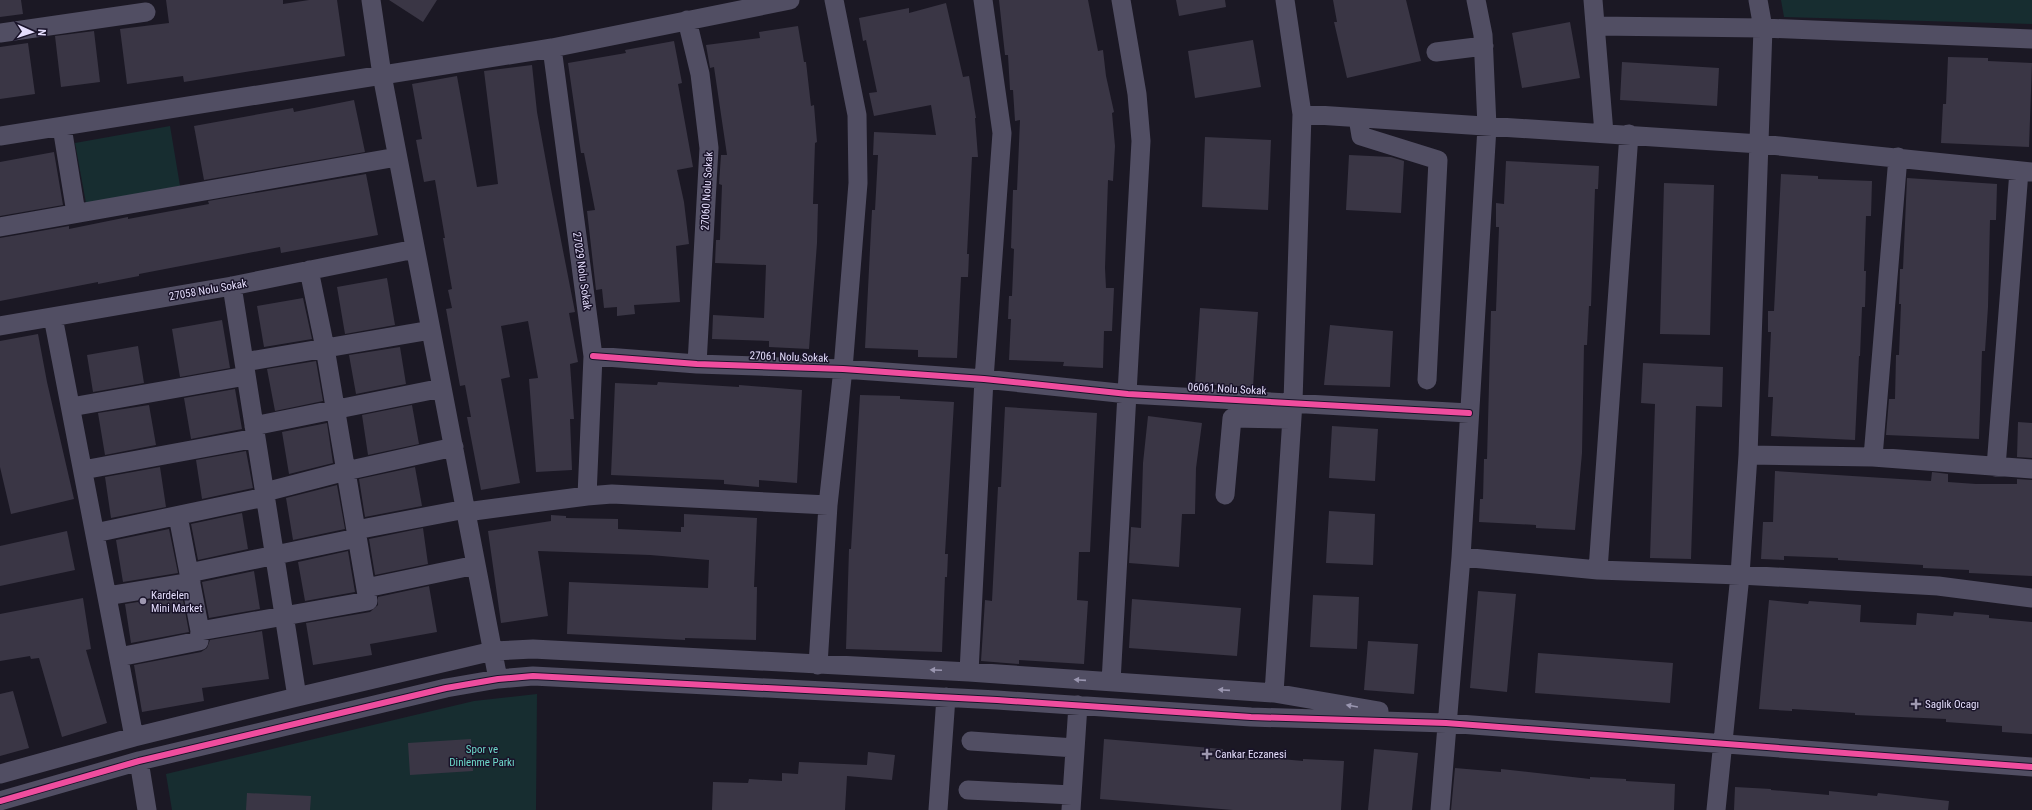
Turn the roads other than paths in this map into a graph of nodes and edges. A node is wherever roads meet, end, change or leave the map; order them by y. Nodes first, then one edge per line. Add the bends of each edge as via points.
1 (371, 0) edge
2 (790, 0) edge
3 (834, 0) edge
4 (984, 0) edge
5 (1121, 0) edge
6 (1285, 0) edge
7 (1476, 0) edge
8 (1593, 0) edge
9 (1758, 0) edge
10 (146, 12) dead end
11 (688, 20) junction
12 (1596, 26) junction
13 (1763, 28) junction
14 (0, 34) edge
15 (2032, 39) edge
16 (1484, 46) junction
17 (552, 48) junction
18 (1436, 52) dead end
19 (382, 75) junction
20 (1302, 114) junction
21 (1358, 118) junction
22 (62, 127) junction
23 (1487, 127) junction
24 (1604, 133) junction
25 (1629, 134) junction
26 (0, 136) edge
27 (1760, 144) junction
28 (397, 157) junction
29 (1898, 157) junction
30 (2025, 171) edge
31 (76, 213) junction
32 (0, 227) edge
33 (415, 249) junction
34 (309, 270) junction
35 (232, 286) junction
36 (53, 317) junction
37 (0, 326) edge
38 (431, 330) junction
39 (325, 348) junction
40 (593, 356) junction
41 (697, 364) junction
42 (245, 369) junction
43 (844, 369) junction
44 (984, 379) junction
45 (1427, 380) dead end
46 (442, 388) junction
47 (1128, 394) junction
48 (71, 407) junction
49 (335, 410) junction
50 (1292, 411) junction
51 (1469, 413) junction
52 (255, 432) junction
53 (454, 447) junction
54 (1748, 455) junction
55 (1874, 457) junction
56 (1996, 467) junction
57 (2032, 469) edge
58 (83, 470) junction
59 (346, 471) junction
60 (265, 495) junction
61 (1226, 495) dead end
62 (586, 496) junction
63 (828, 505) junction
64 (466, 510) junction
65 (178, 516) junction
66 (95, 533) junction
67 (356, 534) junction
68 (275, 556) junction
69 (1461, 557) junction
70 (476, 565) junction
71 (1598, 570) junction
72 (1740, 575) junction
73 (190, 577) junction
74 (366, 588) junction
75 (107, 596) junction
76 (2032, 598) edge
77 (284, 615) junction
78 (200, 631) junction
79 (493, 651) junction
80 (119, 656) junction
81 (818, 665) junction
82 (969, 672) junction
83 (498, 679) junction
84 (1111, 682) junction
85 (1274, 693) junction
86 (297, 697) junction
87 (946, 697) junction
88 (1078, 705) junction
89 (1446, 723) junction
90 (134, 737) junction
91 (971, 741) dead end
92 (1722, 744) junction
93 (1075, 748) junction
94 (139, 761) junction
95 (2032, 767) edge
96 (0, 774) edge
97 (968, 790) dead end
98 (0, 801) edge
99 (1071, 802) edge
100 (147, 810) edge
101 (938, 810) edge
102 (1440, 810) edge
103 (1716, 810) edge

1 - 19 street
2 - 11 street
3 - 43 street via 857,115 858,182
4 - 44 street via 1002,133
5 - 47 street via 1137,94 1141,141
6 - 20 street
7 - 16 street
8 - 12 street
9 - 13 street
10 - 14 street
11 - 17 street
11 - 41 street, 27060 Nolu Sokak via 700,74 709,148
12 - 13 street
12 - 24 street
13 - 15 street
13 - 27 street
16 - 18 street
16 - 23 street
17 - 19 street
17 - 40 street, 27029 Nolu Sokak
19 - 22 street
19 - 28 street
20 - 21 street
20 - 50 street
21 - 23 street
21 - 45 street via 1361,136 1438,160
22 - 26 street
22 - 31 street
23 - 24 street
23 - 51 street
24 - 25 street
25 - 27 street
25 - 71 street
27 - 29 street
27 - 54 street
28 - 31 street
28 - 33 street
29 - 30 street
29 - 55 street
30 - 56 street
31 - 32 street
33 - 34 street, 27058 Nolu Sokak
33 - 38 street
34 - 35 street, 27058 Nolu Sokak
34 - 39 street
35 - 36 street, 27058 Nolu Sokak
35 - 42 street
36 - 37 street, 27058 Nolu Sokak
36 - 48 street
38 - 39 street
38 - 46 street
39 - 42 street
39 - 49 street
40 - 41 street, 27061 Nolu Sokak
40 - 62 street, 27029 Nolu Sokak
41 - 43 street, 27061 Nolu Sokak
42 - 48 street
42 - 52 street
43 - 44 street, 27061 Nolu Sokak
43 - 63 street
44 - 47 street, 06061 Nolu Sokak
44 - 82 street
46 - 49 street
46 - 53 street
47 - 50 street, 06061 Nolu Sokak
47 - 84 street
48 - 58 street
49 - 52 street
49 - 59 street
50 - 51 street, 06061 Nolu Sokak
50 - 61 street via 1232,418
50 - 85 street
51 - 69 street
52 - 58 street
52 - 60 street
53 - 59 street
53 - 64 street
54 - 55 street
54 - 72 street
55 - 56 street
56 - 57 street
58 - 66 street
59 - 60 street
59 - 67 street
60 - 65 street
60 - 68 street
62 - 63 street via 612,494
62 - 64 street
63 - 81 street
64 - 67 street
64 - 70 street
65 - 66 street
65 - 73 street
66 - 75 street
67 - 68 street
67 - 74 street
68 - 73 street
68 - 77 street
69 - 71 street
69 - 89 street
70 - 74 street
70 - 79 street
71 - 72 street
72 - 76 street via 1938,586
72 - 92 street
73 - 75 street
73 - 78 street
74 - 77 street via 368,601
75 - 80 street
77 - 78 street
77 - 86 street
78 - 80 street via 199,642
79 - 81 street via 533,649
79 - 83 street
79 - 86 street
80 - 90 street
82 -> 81 street
84 -> 82 street
83 - 87 street via 533,676
83 - 94 street via 446,688
85 -> 84 street
89 -> 85 street
86 - 90 street
87 - 88 street
87 - 101 street
88 - 89 street via 1251,717
88 - 93 street
89 - 92 street
89 - 102 street
90 - 96 street
91 - 93 street
92 - 95 street
92 - 103 street
93 - 99 street
94 - 98 street
94 - 100 street
97 - 99 street

